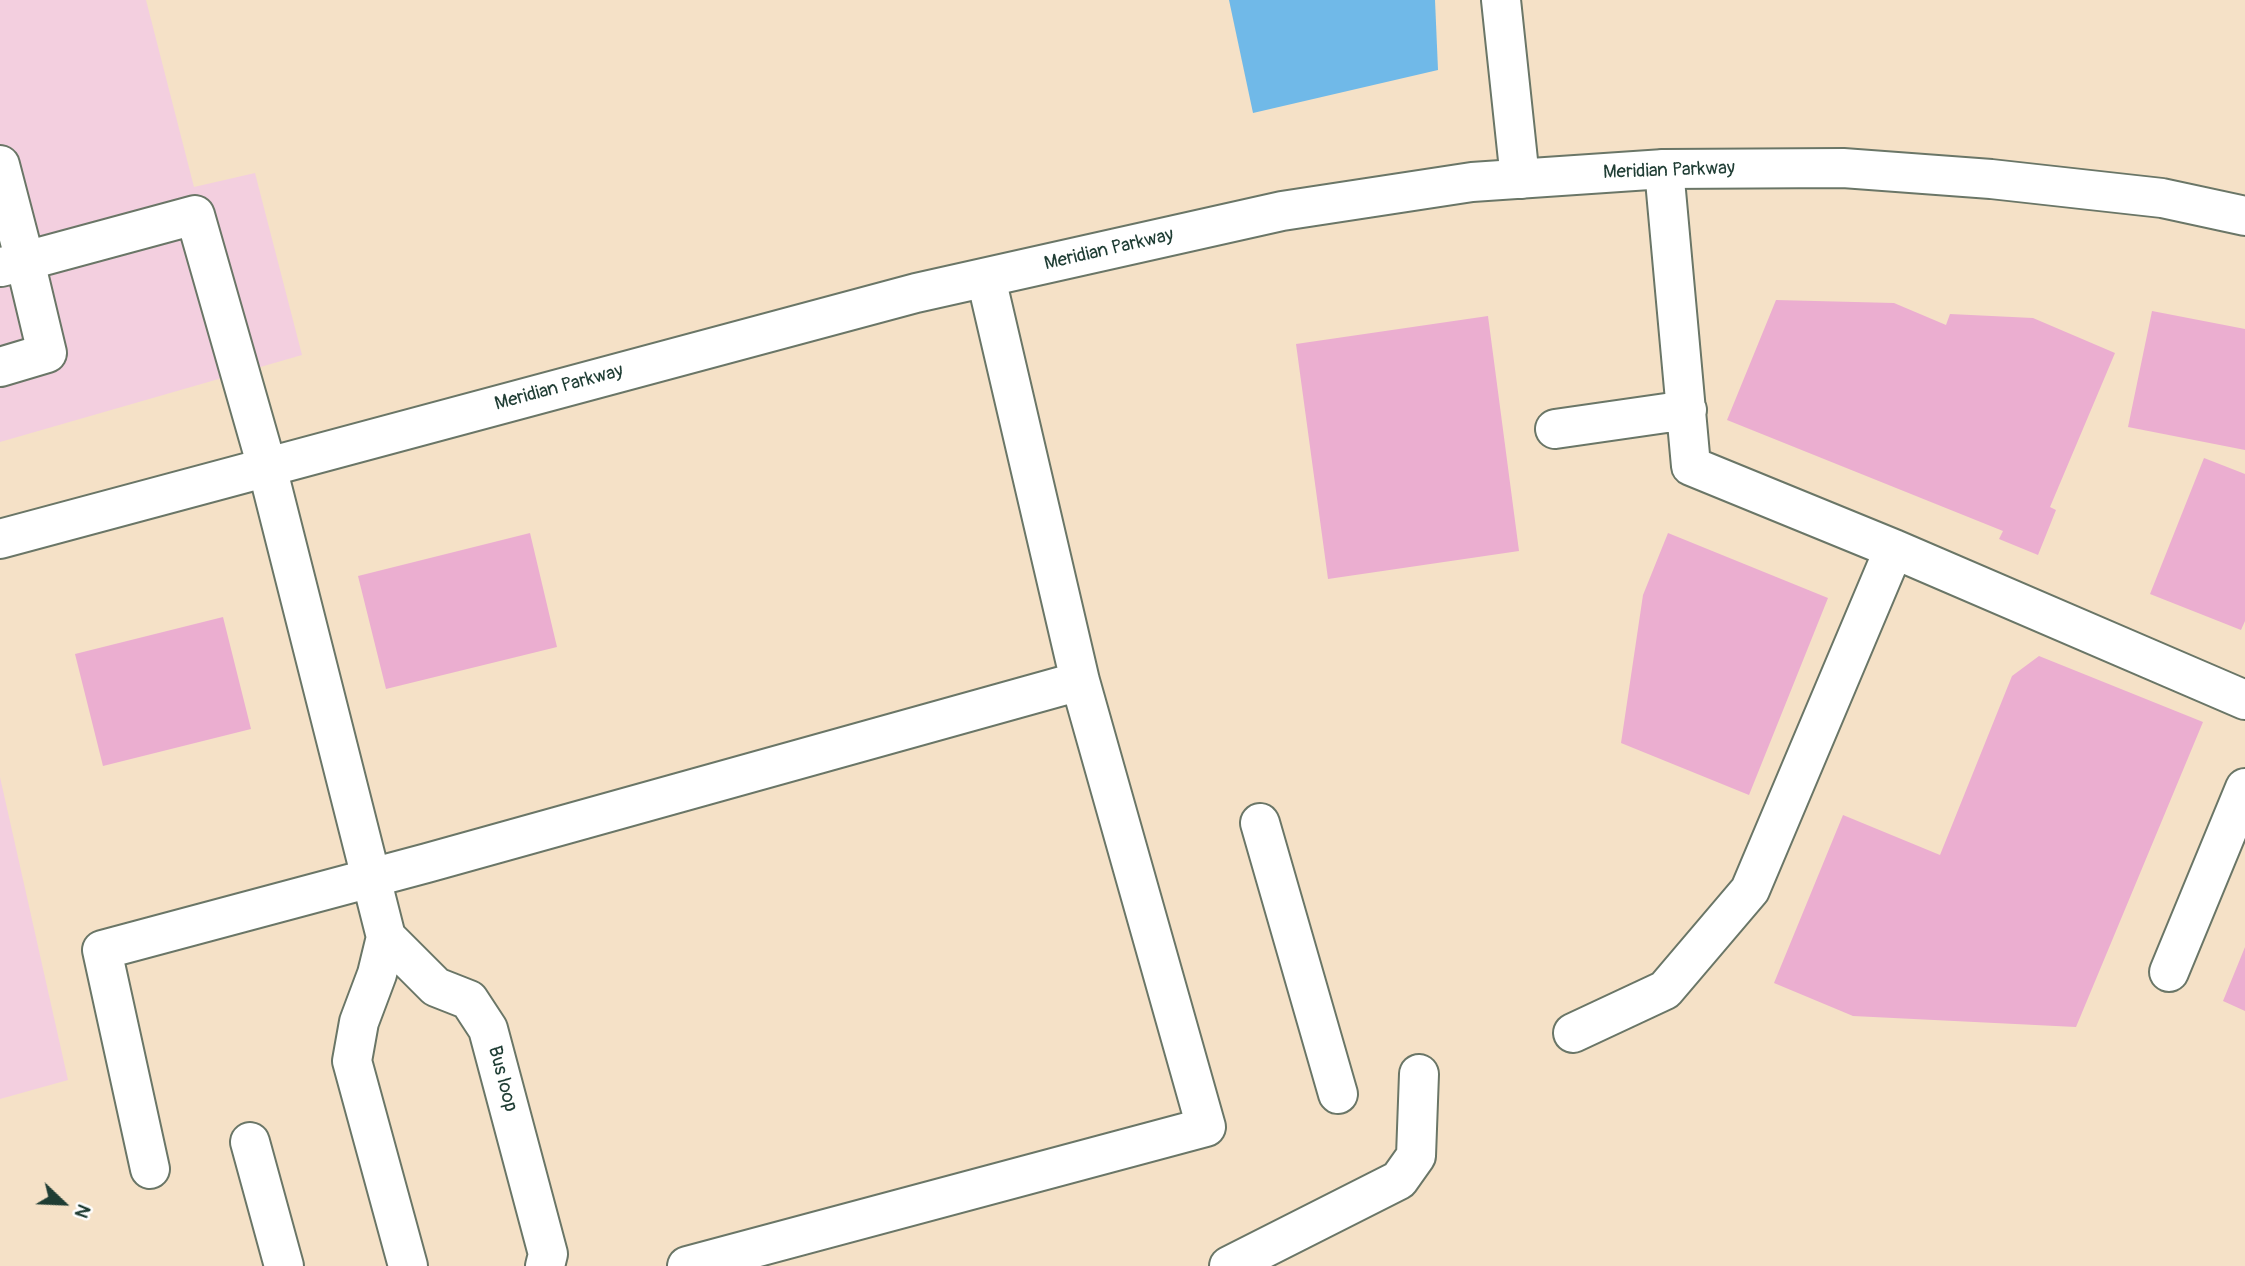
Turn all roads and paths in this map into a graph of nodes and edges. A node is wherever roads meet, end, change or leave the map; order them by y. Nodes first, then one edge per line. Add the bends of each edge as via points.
1 (1501, 0) edge
2 (0, 166) edge
3 (1664, 169) junction
4 (1520, 179) junction
5 (2245, 216) edge
6 (12, 265) edge
7 (986, 278) junction
8 (0, 367) edge
9 (1687, 410) junction
10 (1555, 429) dead end
11 (267, 467) junction
12 (0, 539) edge
13 (1894, 549) junction
14 (1080, 681) junction
15 (2245, 700) edge
16 (2245, 788) edge
17 (1260, 823) dead end
18 (372, 878) junction
19 (386, 937) junction
20 (2169, 972) dead end
21 (1573, 1033) dead end
22 (1419, 1074) dead end
23 (1338, 1094) dead end
24 (250, 1142) dead end
25 (150, 1169) dead end
26 (284, 1266) edge
27 (408, 1266) edge
28 (545, 1266) edge
29 (687, 1266) edge
30 (1229, 1266) edge

1 - 4 main road
2 - 6 main road
3 - 4 main road, Meridian Parkway
3 - 5 main road, Meridian Parkway via 1843,168 1991,178 2162,198
3 - 9 main road
4 - 7 main road, Meridian Parkway via 1282,211
6 - 8 main road via 47,353
6 - 11 main road via 195,215
7 - 11 main road, Meridian Parkway
7 - 14 main road
9 - 10 main road
9 - 13 main road via 1691,466
11 - 12 main road, Meridian Parkway
11 - 18 main road
13 - 15 main road
13 - 21 main road via 1750,890 1665,990
14 - 18 main road
14 - 29 main road via 1206,1127
16 - 20 main road
17 - 23 main road
18 - 19 main road
18 - 25 main road via 102,950
19 - 27 main road via 359,1022 352,1061
19 - 28 main road, Bus loop via 436,987 469,1000 488,1029 548,1254
22 - 30 main road via 1416,1156 1399,1180
24 - 26 main road

